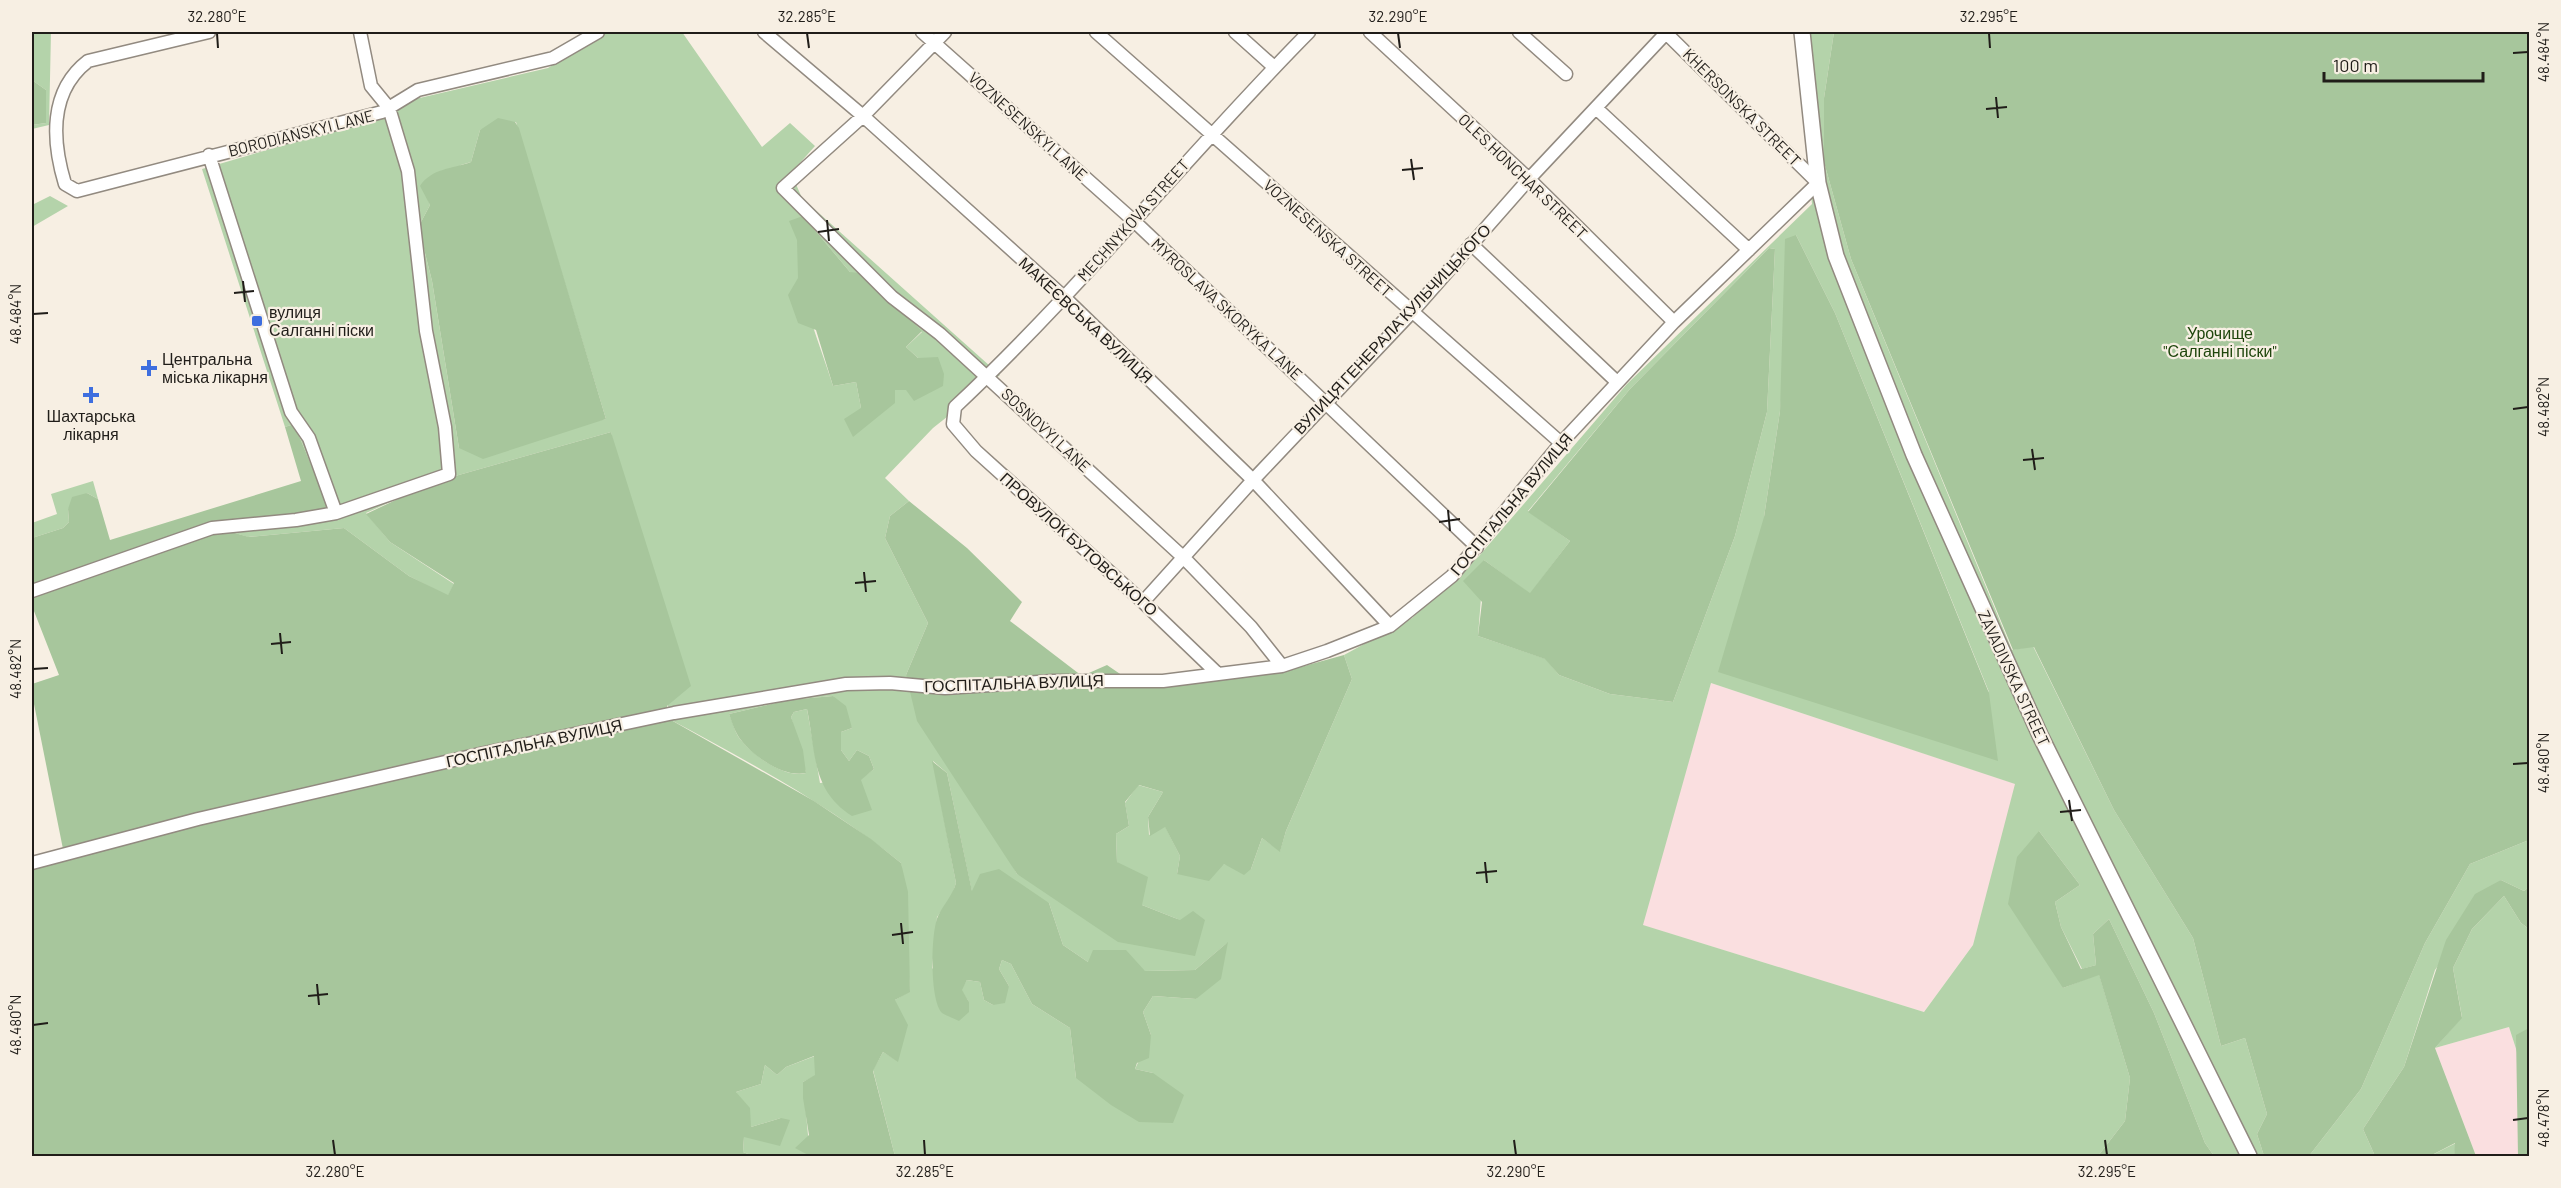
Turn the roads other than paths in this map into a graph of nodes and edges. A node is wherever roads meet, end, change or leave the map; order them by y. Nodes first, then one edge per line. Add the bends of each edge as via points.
1 (208, 32) edge
2 (360, 32) edge
3 (598, 32) edge
4 (764, 32) edge
5 (922, 32) edge
6 (945, 32) edge
7 (1096, 32) edge
8 (1235, 32) edge
9 (1309, 32) edge
10 (1370, 32) edge
11 (1519, 32) edge
12 (1666, 32) edge
13 (1802, 32) edge
14 (935, 42) junction
15 (1274, 67) junction
16 (1566, 74) dead end
17 (389, 108) junction
18 (1596, 108) junction
19 (863, 116) junction
20 (1211, 134) junction
21 (209, 155) junction
22 (1529, 179) junction
23 (1818, 183) junction
24 (1134, 221) junction
25 (1471, 244) junction
26 (1749, 250) junction
27 (1064, 297) junction
28 (1412, 312) junction
29 (1674, 322) junction
30 (988, 377) junction
31 (1617, 382) junction
32 (1326, 401) junction
33 (955, 407) joint
34 (1561, 443) junction
35 (1253, 480) junction
36 (336, 513) junction
37 (1476, 547) junction
38 (1184, 558) junction
39 (32, 591) edge
40 (1143, 602) junction
41 (1390, 626) junction
42 (1282, 666) junction
43 (1218, 674) junction
44 (32, 863) edge
45 (2249, 1156) edge

1 - 21 street, BORODIANSKYI LANE via 88,61 75,71 61,97 54,123 65,183 77,191
2 - 17 street via 371,86
3 - 17 street, BORODIANSKYI LANE via 553,58 418,90
4 - 19 street, МАКЕЄВСЬКА ВУЛИЦЯ
5 - 14 street, VOZNESENSKYI LANE
6 - 14 street
7 - 20 street, VOZNESENSKA STREET
8 - 15 street
9 - 15 street, MECHNYKOVA STREET
10 - 22 street, OLES HONCHAR STREET
11 - 16 street
12 - 18 street, ВУЛИЦЯ ГЕНЕРАЛА КУЛЬЧИЦЬКОГО
12 - 23 street, KHERSONSKA STREET
13 - 23 street, ZAVADIVSKA STREET
14 - 19 street
14 - 24 street, VOZNESENSKYI LANE
15 - 20 street, MECHNYKOVA STREET
17 - 21 street, BORODIANSKYI LANE
17 - 36 street via 408,171 426,331 446,427 449,474
18 - 22 street, ВУЛИЦЯ ГЕНЕРАЛА КУЛЬЧИЦЬКОГО
18 - 26 street
19 - 27 street, МАКЕЄВСЬКА ВУЛИЦЯ
19 - 30 street, SOSNOVYI LANE via 783,188 892,297
20 - 24 street, MECHNYKOVA STREET
20 - 28 street, VOZNESENSKA STREET
21 - 36 street via 291,412 309,438
22 - 25 street, ВУЛИЦЯ ГЕНЕРАЛА КУЛЬЧИЦЬКОГО
22 - 29 street, OLES HONCHAR STREET
23 - 26 street, ГОСПІТАЛЬНА ВУЛИЦЯ
23 - 45 street, ZAVADIVSKA STREET via 1836,256 1914,455 1982,610
24 - 27 street, MECHNYKOVA STREET
24 - 32 street, MYROSLAVA SKORYKA LANE
25 - 28 street, ВУЛИЦЯ ГЕНЕРАЛА КУЛЬЧИЦЬКОГО
25 - 31 street
26 - 29 street, ГОСПІТАЛЬНА ВУЛИЦЯ
27 - 30 street, MECHNYKOVA STREET
27 - 35 street, МАКЕЄВСЬКА ВУЛИЦЯ
28 - 32 street, ВУЛИЦЯ ГЕНЕРАЛА КУЛЬЧИЦЬКОГО
28 - 34 street, VOZNESENSKA STREET
29 - 31 street, ГОСПІТАЛЬНА ВУЛИЦЯ
30 - 33 street, MECHNYKOVA STREET
30 - 38 street, SOSNOVYI LANE
31 - 34 street, ГОСПІТАЛЬНА ВУЛИЦЯ
32 - 35 street, ВУЛИЦЯ ГЕНЕРАЛА КУЛЬЧИЦЬКОГО
32 - 37 street, MYROSLAVA SKORYKA LANE
33 - 40 street, ПРОВУЛОК БУТОВСЬКОГО via 954,424 976,452
34 - 37 street, ГОСПІТАЛЬНА ВУЛИЦЯ
35 - 38 street, ВУЛИЦЯ ГЕНЕРАЛА КУЛЬЧИЦЬКОГО
35 - 41 street, МАКЕЄВСЬКА ВУЛИЦЯ
36 - 39 street via 212,528
37 - 41 street, ГОСПІТАЛЬНА ВУЛИЦЯ via 1452,576
38 - 40 street, ВУЛИЦЯ ГЕНЕРАЛА КУЛЬЧИЦЬКОГО
38 - 42 street, SOSNOVYI LANE via 1251,627
40 - 43 street, ПРОВУЛОК БУТОВСЬКОГО
41 - 42 street, ГОСПІТАЛЬНА ВУЛИЦЯ
42 - 43 street, ГОСПІТАЛЬНА ВУЛИЦЯ
43 - 44 street, ГОСПІТАЛЬНА ВУЛИЦЯ via 1163,681 1053,681 945,688 846,684 674,713 492,752 198,819

